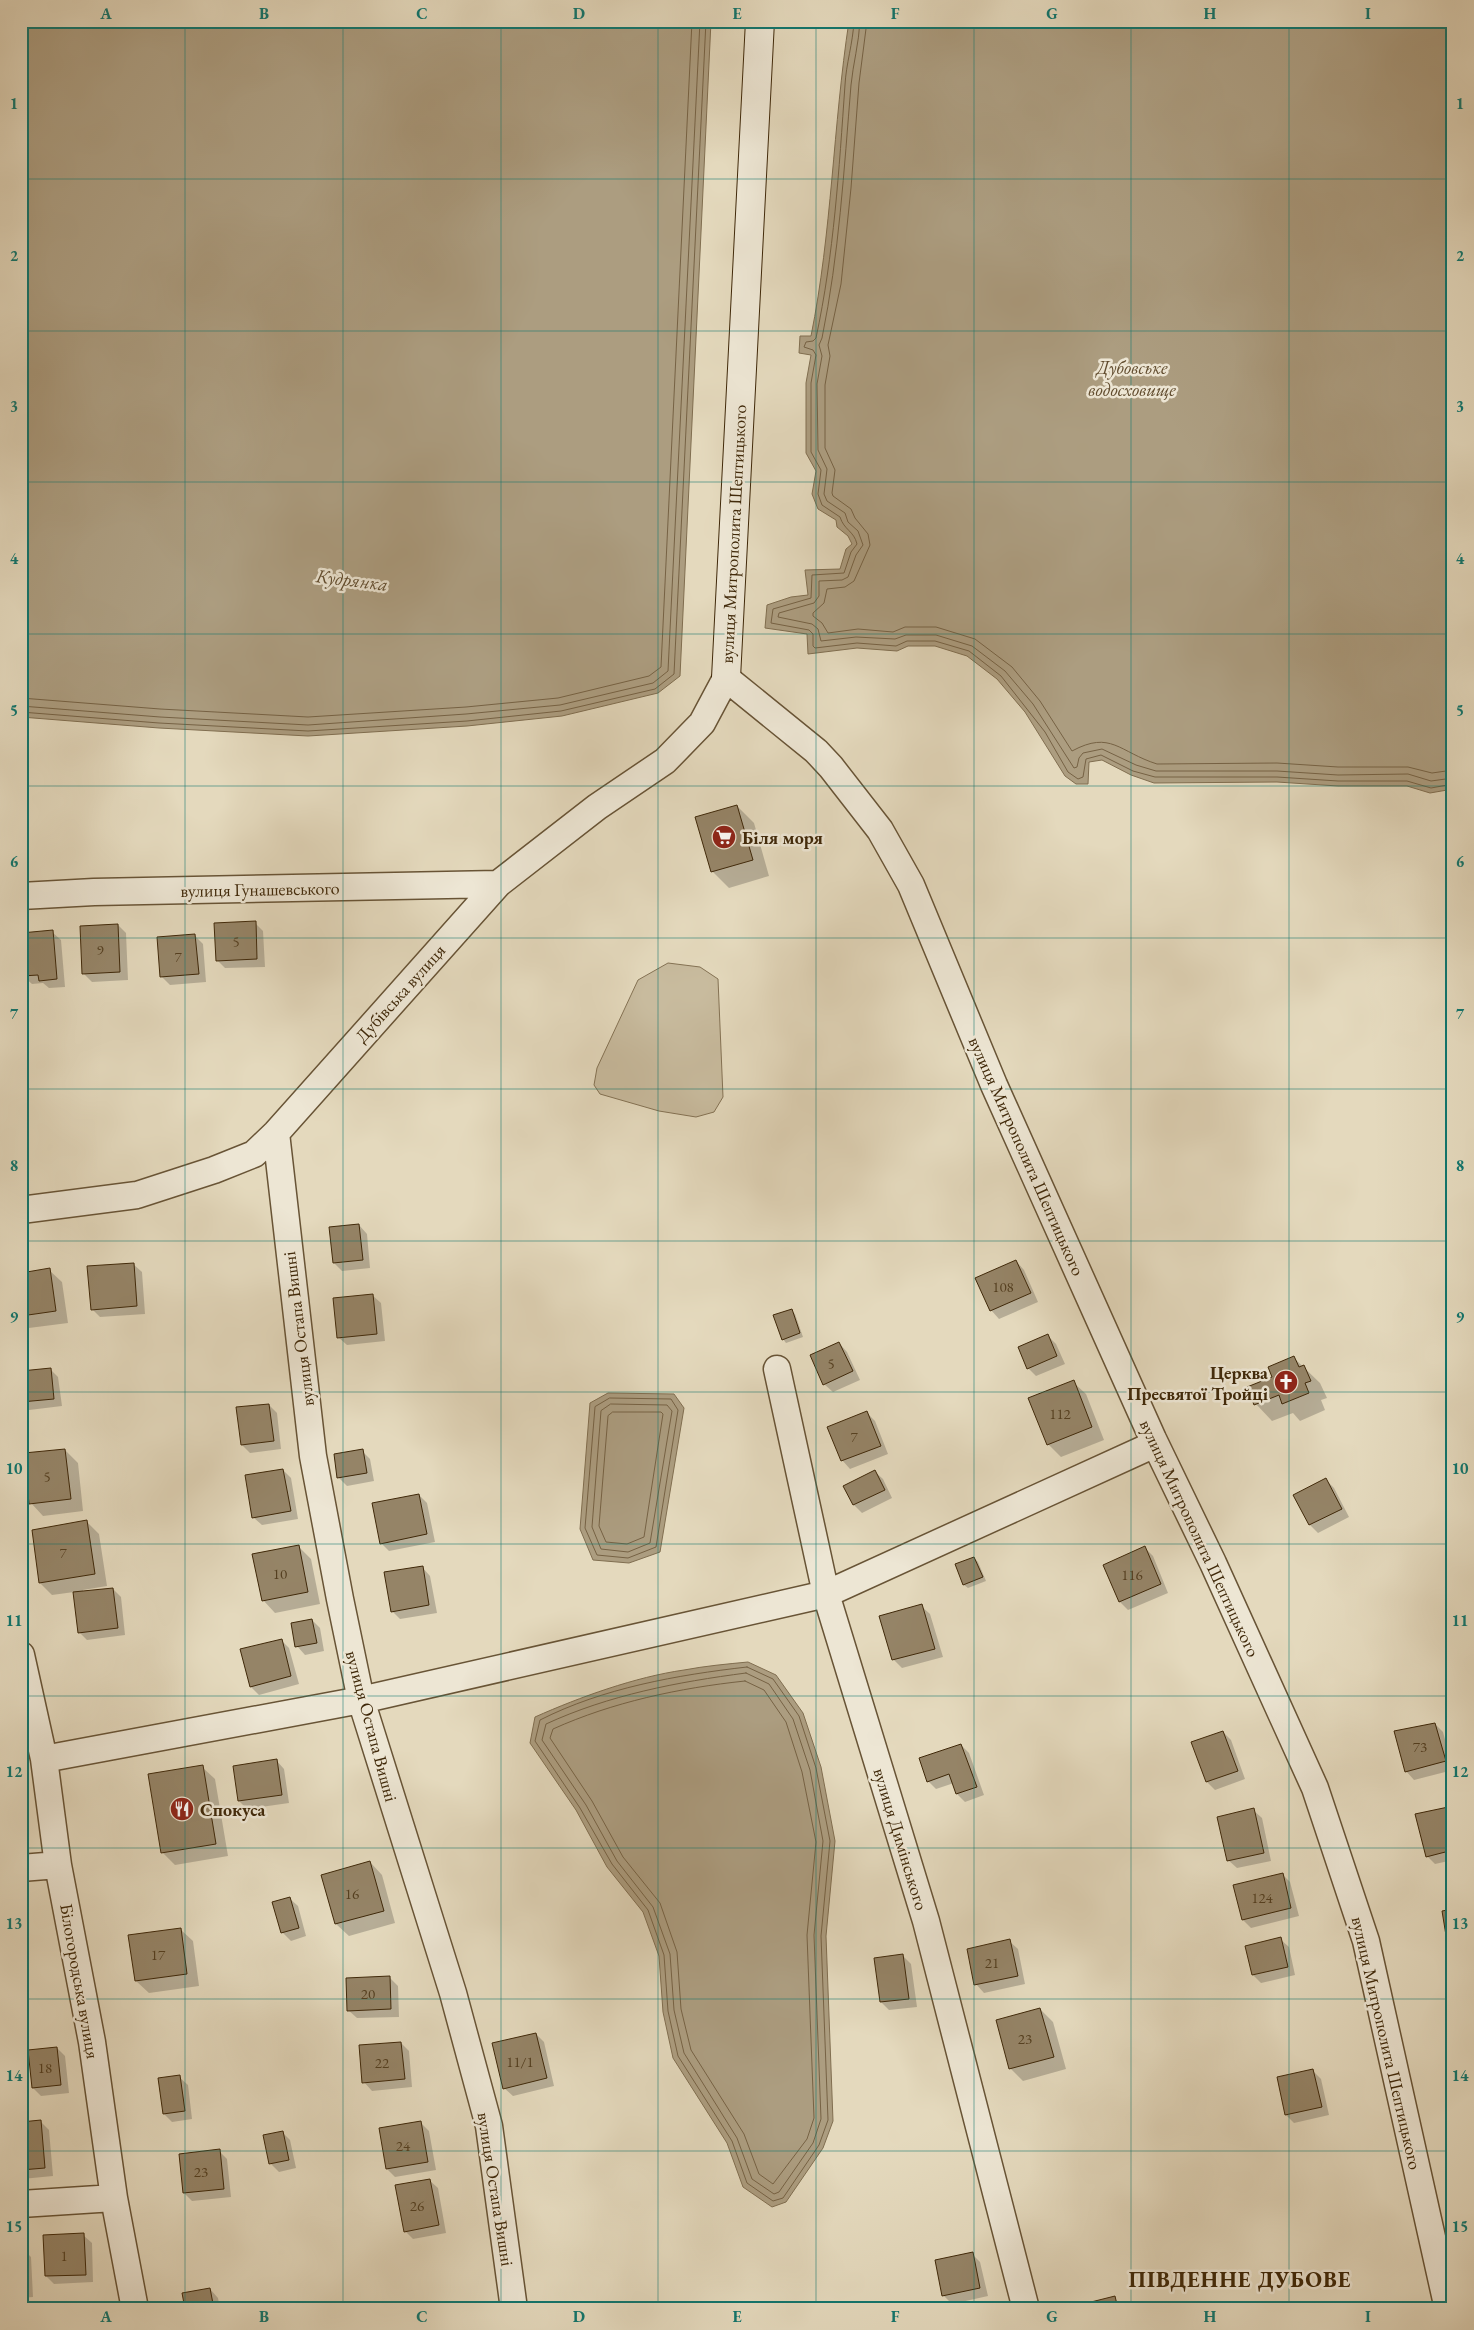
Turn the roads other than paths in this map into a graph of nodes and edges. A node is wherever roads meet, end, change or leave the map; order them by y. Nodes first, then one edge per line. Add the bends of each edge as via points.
1 (760, 21) edge
2 (726, 678) junction
3 (498, 884) junction
4 (21, 896) edge
5 (276, 1134) junction
6 (21, 1210) edge
7 (777, 1369) dead end
8 (1155, 1444) junction
9 (826, 1594) junction
10 (21, 1655) edge
11 (361, 1700) junction
12 (44, 1759) junction
13 (58, 1865) junction
14 (21, 1868) edge
15 (114, 2198) junction
16 (21, 2204) edge
17 (135, 2309) edge
18 (514, 2309) edge
19 (1026, 2309) edge
20 (1448, 2309) edge

1 - 2 street, вулиця Митрополита Шептицького
2 - 3 street, Дубівська вулиця via 702,723 665,761 597,807
2 - 8 street, вулиця Митрополита Шептицького via 816,751 831,767 880,830 911,884 994,1085
3 - 4 street, вулиця Гунашевського
3 - 5 street, Дубівська вулиця
5 - 6 street, Дубівська вулиця via 254,1154 137,1195
5 - 11 street, вулиця Остапа Вишні via 313,1456
7 - 9 street, вулиця Димінського
8 - 9 street
8 - 20 street, вулиця Митрополита Шептицького via 1311,1779 1327,1824 1366,1941
9 - 11 street
9 - 19 street, вулиця Димінського via 926,1921
10 - 12 street, Білогородська вулиця
11 - 12 street
11 - 18 street, вулиця Остапа Вишні via 452,1993 489,2126
12 - 13 street, Білогородська вулиця
13 - 14 street
13 - 15 street, Білогородська вулиця via 92,2042
15 - 16 street
15 - 17 street, Білогородська вулиця

